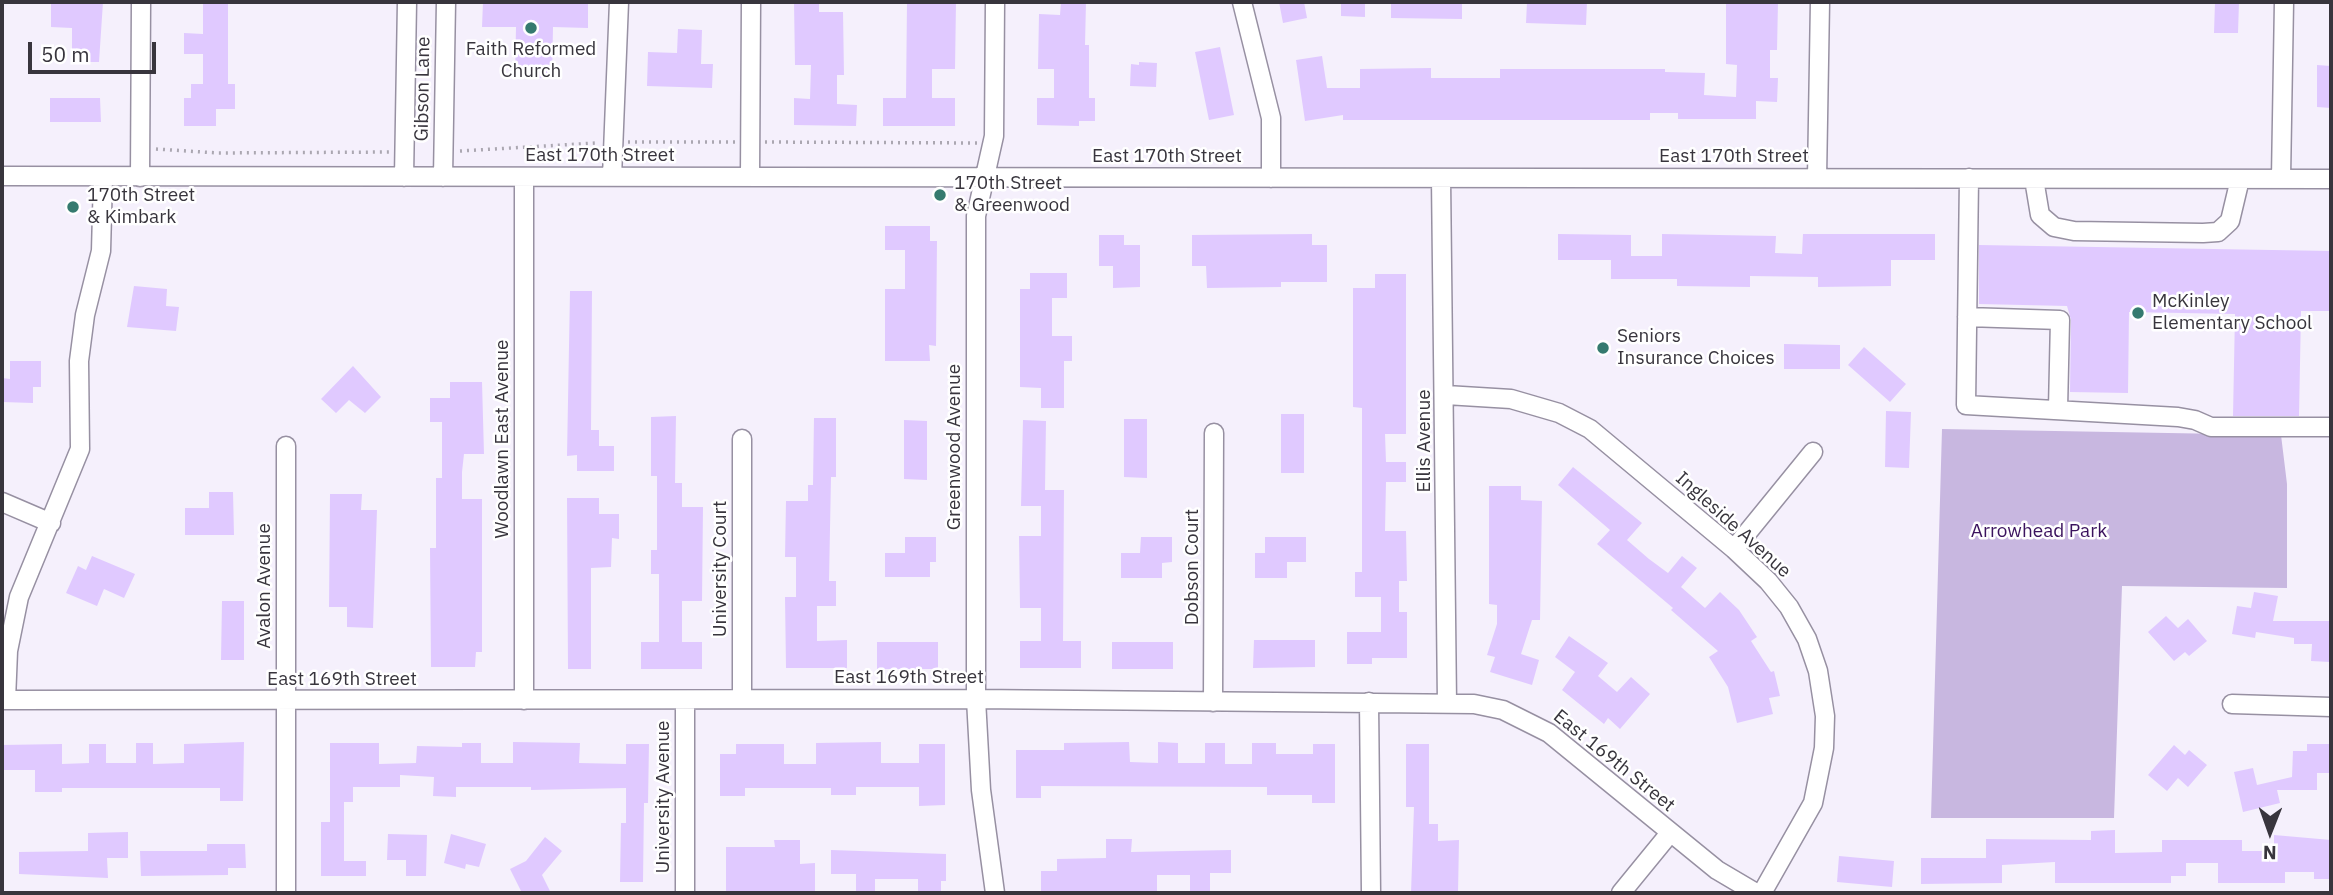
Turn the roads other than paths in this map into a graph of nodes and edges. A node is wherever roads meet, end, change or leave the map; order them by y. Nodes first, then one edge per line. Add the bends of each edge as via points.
1 (141, 2) edge
2 (407, 2) edge
3 (446, 2) edge
4 (619, 2) edge
5 (751, 2) edge
6 (995, 2) edge
7 (1242, 2) edge
8 (1820, 2) edge
9 (2284, 2) edge
10 (2, 176) edge
11 (103, 177) junction
12 (140, 177) junction
13 (404, 177) junction
14 (443, 177) junction
15 (524, 177) junction
16 (612, 177) junction
17 (750, 177) junction
18 (986, 177) junction
19 (1271, 178) junction
20 (1441, 178) junction
21 (1817, 178) junction
22 (1969, 178) junction
23 (2281, 178) junction
24 (2035, 179) junction
25 (2240, 179) junction
26 (2331, 179) edge
27 (1968, 317) junction
28 (1446, 396) junction
29 (2058, 409) junction
30 (2331, 427) edge
31 (1214, 433) dead end
32 (742, 439) dead end
33 (286, 446) dead end
34 (1813, 452) dead end
35 (2, 502) edge
36 (51, 523) junction
37 (1734, 549) junction
38 (742, 699) junction
39 (976, 699) junction
40 (524, 700) junction
41 (685, 700) junction
42 (4, 701) edge
43 (285, 702) junction
44 (1213, 702) junction
45 (1369, 702) junction
46 (1447, 703) junction
47 (2232, 704) dead end
48 (2331, 707) edge
49 (1670, 833) junction
50 (286, 893) edge
51 (685, 893) edge
52 (995, 893) edge
53 (1371, 893) edge
54 (1621, 893) edge
55 (1756, 893) edge
56 (1762, 893) edge

1 - 12 street
2 - 13 street
3 - 14 street, Gibson Lane
4 - 16 street
5 - 17 street
6 - 18 street, Greenwood Avenue via 993,136
7 - 19 street via 1271,118
8 - 21 street
9 - 23 street
10 - 11 street, East 170th Street
11 - 12 street, East 170th Street
11 - 36 street via 101,251 79,361 80,449
12 - 13 street, East 170th Street
13 - 14 street, East 170th Street
14 - 15 street, East 170th Street
15 - 16 street, East 170th Street
15 - 40 street, Woodlawn East Avenue
16 - 17 street, East 170th Street
17 - 18 street, East 170th Street
18 - 19 street, East 170th Street
18 - 39 street, Greenwood Avenue via 976,216
19 - 20 street, East 170th Street
20 - 21 street, East 170th Street
20 - 28 street, Ellis Avenue
21 - 22 street, East 170th Street
22 - 24 street, East 170th Street
22 - 27 street
23 - 25 street, East 170th Street
23 - 26 street, East 170th Street
24 - 25 street, East 170th Street
24 - 25 street via 2040,215 2054,227 2203,233 2218,232 2231,221
27 - 29 street via 1966,404
27 - 29 street via 2060,320
28 - 37 street, Ingleside Avenue via 1511,398 1559,413 1609,443
28 - 46 street, Ellis Avenue
29 - 30 street via 2178,417 2211,427
31 - 44 street, Dobson Court
32 - 38 street, University Court
33 - 43 street, Avalon Avenue
34 - 37 street
35 - 36 street
36 - 42 street via 13,620
37 - 56 street, Ingleside Avenue via 1777,591 1798,622 1818,671 1825,716 1813,803
38 - 39 street, East 169th Street
38 - 41 street, East 169th Street
39 - 44 street, East 169th Street
39 - 52 street, Greenwood Avenue via 981,790
40 - 41 street, East 169th Street
40 - 43 street, East 169th Street
41 - 51 street, University Avenue
42 - 43 street, East 169th Street
43 - 50 street, Avalon Avenue
44 - 45 street, East 169th Street
45 - 46 street, East 169th Street
45 - 53 street
46 - 49 street, East 169th Street via 1503,710 1533,723
47 - 48 street
49 - 54 street
49 - 55 street, East 169th Street

